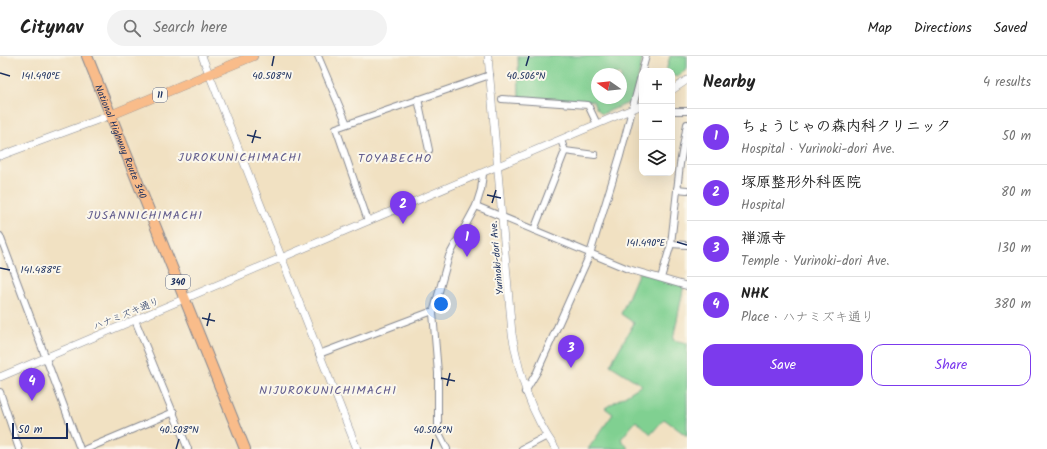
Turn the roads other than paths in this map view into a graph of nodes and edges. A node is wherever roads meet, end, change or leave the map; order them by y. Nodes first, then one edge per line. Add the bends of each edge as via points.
1 (87, 56) edge
2 (202, 56) edge
3 (253, 56) edge
4 (318, 56) edge
5 (488, 56) edge
6 (646, 56) edge
7 (643, 68) edge
8 (209, 74) junction
9 (490, 75) junction
10 (687, 80) edge
11 (639, 84) edge
12 (675, 88) edge
13 (418, 99) junction
14 (502, 99) dead end
15 (639, 106) edge
16 (633, 109) junction
17 (675, 111) edge
18 (687, 111) edge
19 (111, 115) junction
20 (347, 124) junction
21 (597, 124) junction
22 (687, 124) edge
23 (561, 140) junction
24 (685, 145) edge
25 (429, 150) dead end
26 (565, 151) junction
27 (595, 155) dead end
28 (0, 156) edge
29 (499, 167) junction
30 (483, 174) junction
31 (677, 189) junction
32 (687, 190) edge
33 (476, 206) junction
34 (502, 217) junction
35 (368, 221) junction
36 (534, 230) junction
37 (0, 236) edge
38 (671, 244) junction
39 (687, 245) edge
40 (590, 254) junction
41 (280, 257) junction
42 (661, 278) junction
43 (687, 286) edge
44 (185, 300) junction
45 (433, 313) junction
46 (135, 320) junction
47 (319, 354) junction
48 (45, 358) junction
49 (0, 377) edge
50 (0, 392) edge
51 (525, 392) junction
52 (174, 412) junction
53 (547, 436) junction
54 (19, 449) edge
55 (80, 449) edge
56 (86, 449) edge
57 (188, 449) edge
58 (245, 449) edge
59 (357, 449) edge
60 (447, 449) edge
61 (522, 449) edge
62 (556, 449) edge

1 - 19 highway, National Highway Route 340 / 340
2 - 8 street
3 - 8 main road, 11
4 - 20 street
5 - 9 street, Yurinoki-dori Ave.
6 - 7 street
8 - 19 main road, 11
8 - 41 street
9 - 13 street
9 - 29 street, Yurinoki-dori Ave.
10 - 12 street
11 - 16 street
13 - 20 street
13 - 25 street
14 - 21 street via 588,105
15 - 16 street, ハナミズキ通り
16 - 21 street, ハナミズキ通り
16 - 40 street
17 - 18 street
19 - 28 street
19 - 44 highway, National Highway Route 340 / 340
20 - 35 street via 336,128
21 - 23 street, ハナミズキ通り
22 - 24 street
23 - 26 street
23 - 29 street, ハナミズキ通り
24 - 31 street
26 - 27 street
26 - 36 street
29 - 30 street, ハナミズキ通り
29 - 34 street, Yurinoki-dori Ave.
30 - 33 street
30 - 35 street, ハナミズキ通り
31 - 32 street
31 - 38 street
33 - 34 street
33 - 45 street via 449,256
34 - 36 street
34 - 51 street, Yurinoki-dori Ave. via 512,334
35 - 41 street, ハナミズキ通り
36 - 40 street
37 - 48 street
38 - 39 street
38 - 42 street
40 - 42 street via 628,269
40 - 51 street via 538,372
41 - 44 street, ハナミズキ通り
41 - 47 street
42 - 43 street
44 - 46 street, ハナミズキ通り
44 - 58 highway, National Highway Route 340 / 340
45 - 47 street
45 - 60 street via 438,373 438,431
46 - 48 street, ハナミズキ通り
46 - 52 street
47 - 59 street
48 - 49 street, ハナミズキ通り
48 - 55 street
50 - 54 street
51 - 53 street, Yurinoki-dori Ave.
52 - 56 street
52 - 57 street
53 - 61 street
53 - 62 street, Yurinoki-dori Ave.

